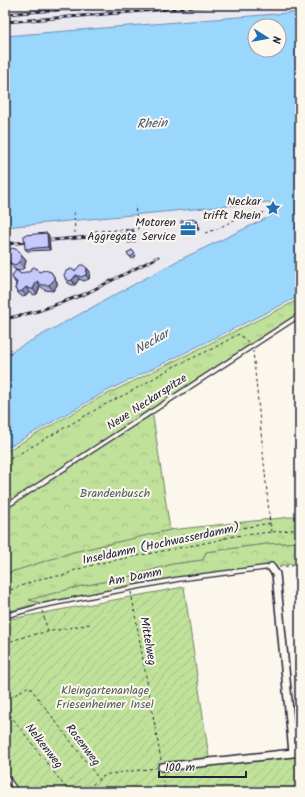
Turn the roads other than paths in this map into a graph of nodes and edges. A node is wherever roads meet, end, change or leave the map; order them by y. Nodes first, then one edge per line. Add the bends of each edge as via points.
1 (66, 5) edge
2 (73, 5) edge
3 (5, 10) edge
4 (300, 315) edge
5 (5, 507) edge
6 (271, 567) joint
7 (5, 616) edge
8 (162, 767) road end
9 (5, 776) edge
10 (17, 792) edge

1 - 2 street
1 - 3 street
4 - 5 lane, Neue Neckarspitze
6 - 7 lane, Am Damm via 179,579 41,606
6 - 8 street via 276,574 293,753
9 - 10 lane

